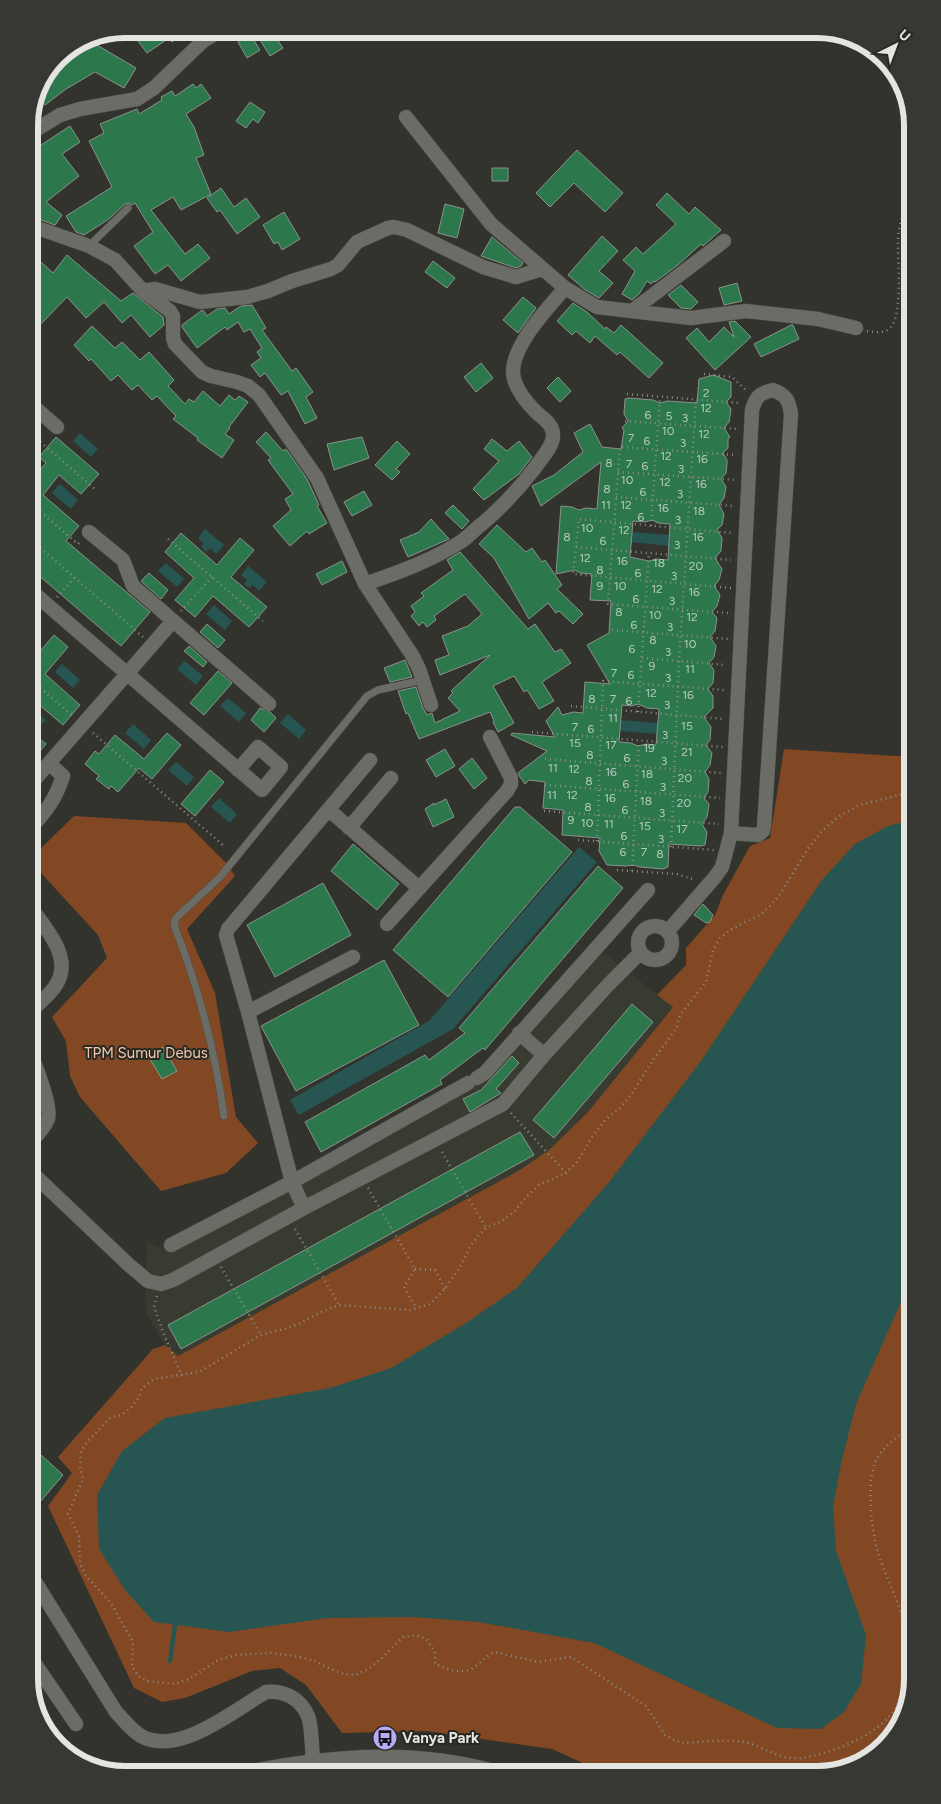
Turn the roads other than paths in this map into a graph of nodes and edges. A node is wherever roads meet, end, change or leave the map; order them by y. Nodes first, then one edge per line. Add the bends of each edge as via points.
1 (209, 38) edge
2 (406, 117) dead end
3 (38, 128) edge
4 (128, 208) dead end
5 (38, 228) edge
6 (724, 241) dead end
7 (89, 246) junction
8 (542, 269) junction
9 (564, 288) junction
10 (143, 291) junction
11 (632, 311) junction
12 (856, 328) road end
13 (38, 410) edge
14 (57, 426) dead end
15 (89, 532) dead end
16 (365, 584) junction
17 (38, 597) edge
18 (173, 621) junction
19 (127, 674) junction
20 (423, 680) junction
21 (269, 704) dead end
22 (431, 705) dead end
23 (490, 737) dead end
24 (370, 760) dead end
25 (49, 764) junction
26 (238, 770) dead end
27 (38, 776) edge
28 (390, 778) dead end
29 (329, 810) junction
30 (38, 820) edge
31 (349, 828) junction
32 (731, 829) junction
33 (419, 888) junction
34 (648, 890) dead end
35 (38, 918) edge
36 (387, 924) dead end
37 (668, 930) junction
38 (640, 953) junction
39 (353, 957) dead end
40 (38, 1004) edge
41 (248, 1012) junction
42 (519, 1033) junction
43 (544, 1055) junction
44 (38, 1075) edge
45 (224, 1116) dead end
46 (38, 1134) edge
47 (38, 1179) edge
48 (292, 1182) junction
49 (304, 1208) junction
50 (171, 1245) dead end
51 (38, 1586) edge
52 (38, 1668) edge
53 (76, 1724) dead end
54 (313, 1763) junction
55 (296, 1766) edge
56 (455, 1766) edge

1 - 3 street via 154,88 137,99 80,109 60,115
2 - 8 street via 491,224
4 - 7 lane
5 - 7 street
6 - 11 street
7 - 10 street via 115,260
8 - 9 street
8 - 10 street via 516,277 483,267 394,227 357,242 331,269 247,297 200,302 155,289
9 - 11 street via 597,306
9 - 16 street via 529,332 519,349 513,370 516,385 525,400 552,428 549,447 506,503 463,540 403,570
10 - 16 street via 172,314 176,344 202,372 248,386 268,405 317,478
11 - 12 street via 691,318 746,311
13 - 14 street
15 - 18 street via 123,560 133,586
16 - 20 street via 412,655
17 - 19 street
18 - 19 street
18 - 21 street
19 - 25 street
19 - 26 street
20 - 22 street
20 - 45 lane via 378,690 367,696 220,878 176,918 174,925 199,998 218,1074
23 - 33 street via 511,784
24 - 29 street
25 - 27 street
25 - 30 street via 64,776 56,797
28 - 31 street
29 - 31 street
29 - 41 street via 228,929 227,943
31 - 33 street
32 - 32 street via 758,835 764,827 791,414 789,402 783,394 773,390 762,392 754,401 751,430
32 - 37 street via 722,867
33 - 36 street
34 - 42 street
35 - 40 street via 58,946 63,966 60,979
37 - 38 street via 660,926 644,929 637,945
37 - 38 street via 673,941 670,953 662,960 650,960
38 - 43 street
39 - 41 street
41 - 48 street
42 - 43 street
42 - 48 street via 485,1073
43 - 49 street via 503,1104
44 - 46 street via 49,1117
47 - 49 street via 129,1265 148,1281 161,1284
48 - 49 street
48 - 50 street
51 - 54 street via 116,1712 140,1735 162,1741 182,1740 266,1692 275,1691 298,1701 308,1716
52 - 53 street
54 - 55 main road
54 - 56 main road via 393,1759

